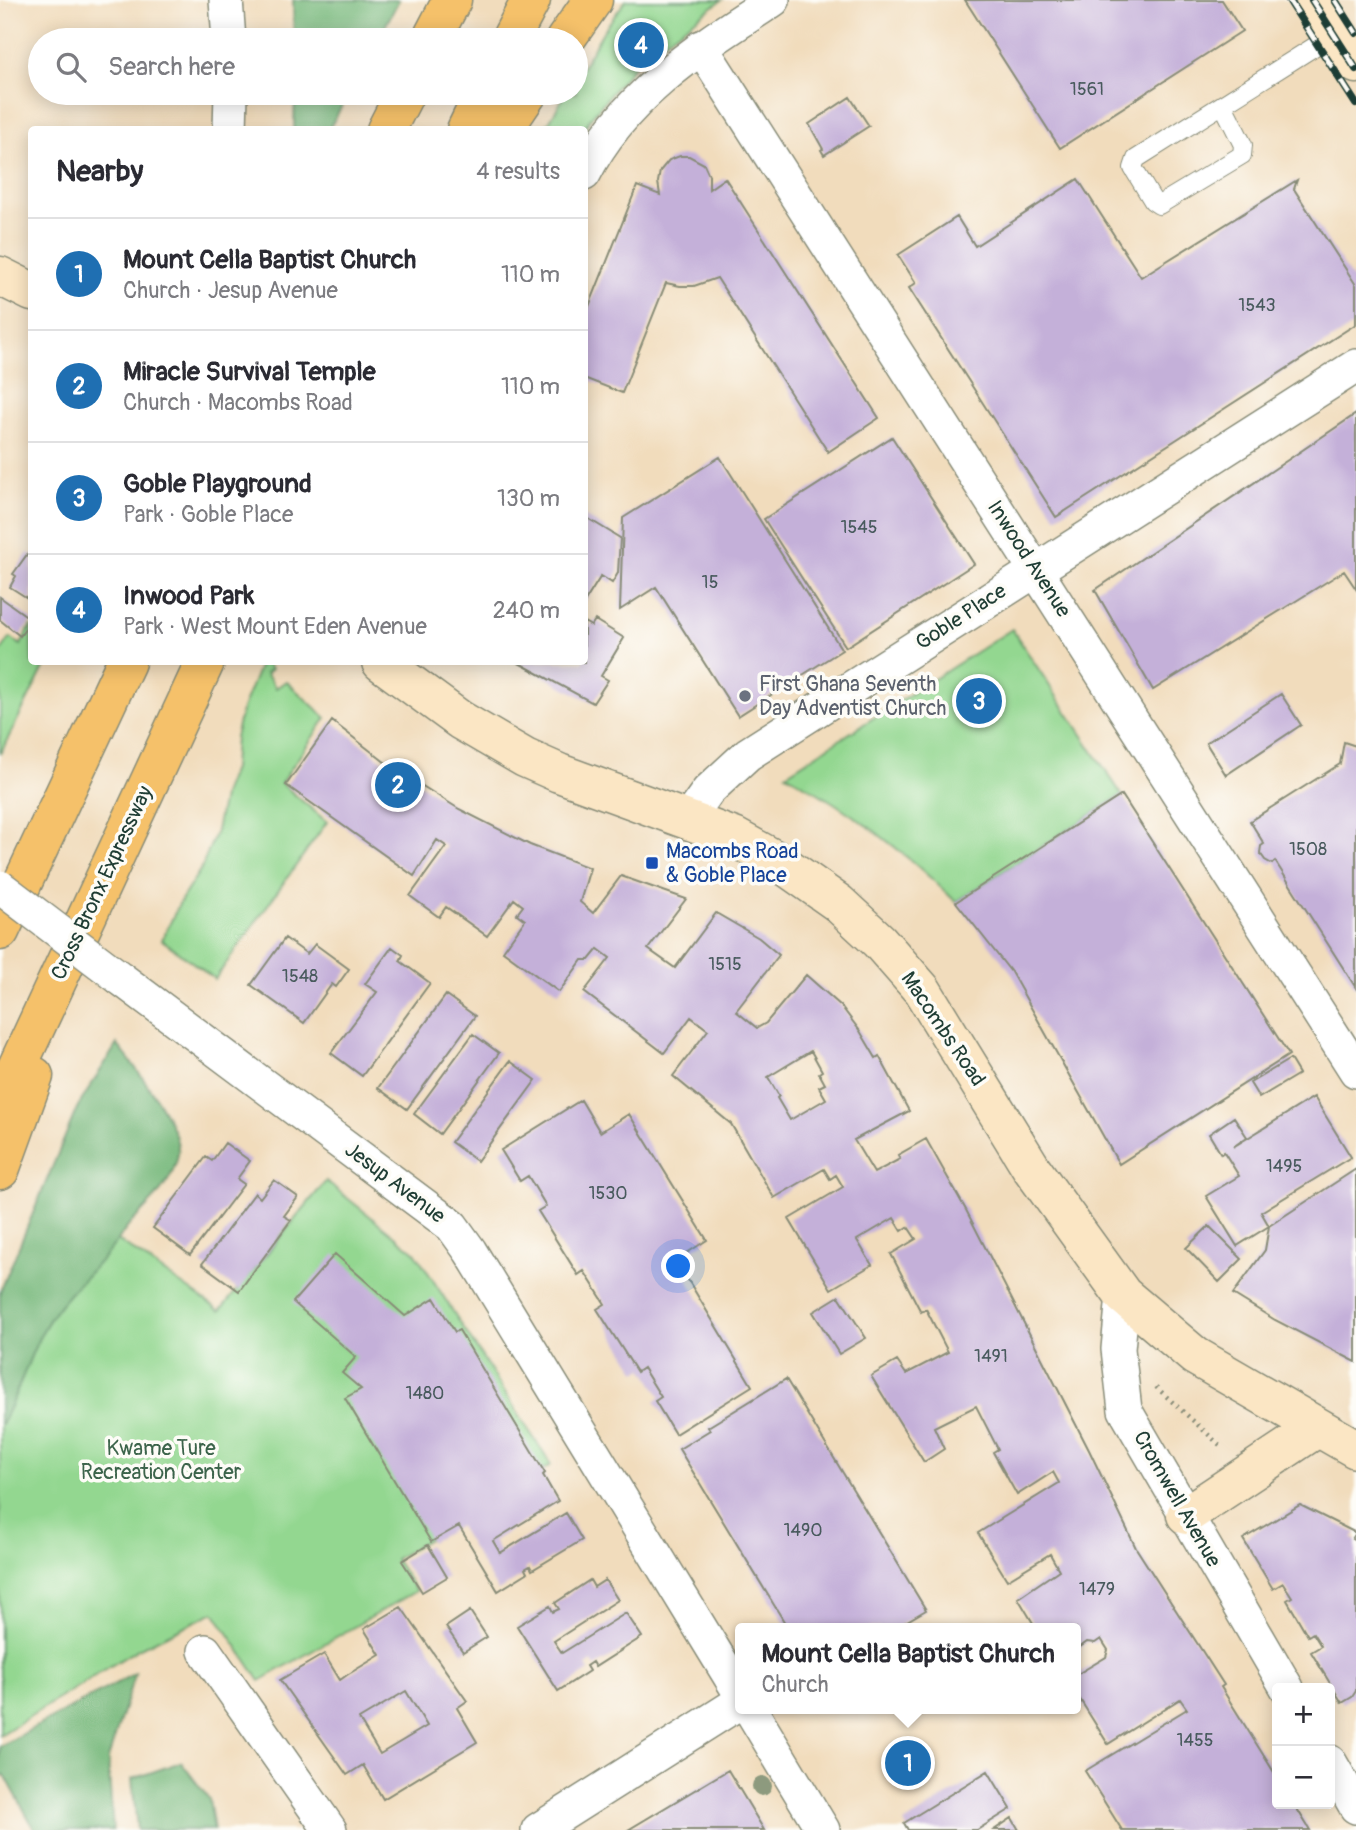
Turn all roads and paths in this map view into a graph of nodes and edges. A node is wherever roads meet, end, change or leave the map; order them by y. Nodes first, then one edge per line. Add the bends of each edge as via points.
1 (226, 0) edge
2 (452, 0) edge
3 (531, 0) edge
4 (593, 0) edge
5 (773, 0) edge
6 (1315, 0) edge
7 (228, 28) edge
8 (437, 28) edge
9 (516, 28) edge
10 (573, 28) edge
11 (701, 47) junction
12 (1346, 48) edge
13 (231, 105) edge
14 (399, 105) edge
15 (478, 105) edge
16 (520, 105) edge
17 (1223, 105) junction
18 (230, 126) edge
19 (388, 126) edge
20 (468, 126) edge
21 (506, 126) edge
22 (588, 167) edge
23 (28, 258) edge
24 (0, 261) edge
25 (0, 276) edge
26 (28, 290) edge
27 (1356, 366) edge
28 (1036, 570) junction
29 (125, 665) edge
30 (204, 665) edge
31 (385, 665) edge
32 (59, 803) junction
33 (688, 819) junction
34 (114, 857) junction
35 (0, 887) edge
36 (0, 906) edge
37 (0, 931) edge
38 (1356, 1071) edge
39 (0, 1104) edge
40 (0, 1170) edge
41 (1122, 1295) junction
42 (1156, 1386) dead end
43 (1317, 1428) junction
44 (1223, 1447) dead end
45 (1356, 1449) edge
46 (1186, 1515) junction
47 (205, 1651) dead end
48 (1284, 1683) edge
49 (735, 1685) edge
50 (735, 1705) edge
51 (753, 1714) edge
52 (1335, 1771) edge
53 (1356, 1807) edge
54 (330, 1830) edge
55 (538, 1830) edge
56 (823, 1830) edge

1 - 7 street
2 - 8 highway
3 - 9 highway
4 - 10 highway
5 - 11 street
6 - 12 street
11 - 22 street via 632,107
11 - 28 street, Inwood Avenue
12 - 17 lane
13 - 18 street
14 - 19 highway
15 - 20 highway
16 - 21 highway
17 - 17 lane via 1136,159 1133,168 1153,201 1159,205 1242,155 1243,145
23 - 24 street
25 - 26 street
27 - 28 street, Goble Place
28 - 33 street, Goble Place via 748,754 720,779
28 - 38 street, Inwood Avenue
29 - 32 highway
30 - 34 highway, Cross Bronx Expressway
31 - 33 street, Macombs Road via 460,720 525,758
32 - 36 highway
32 - 37 highway
33 - 41 street, Macombs Road via 781,863 838,903 879,941 922,990 1032,1169
34 - 39 highway, Cross Bronx Expressway
34 - 40 highway
35 - 49 street, Jesup Avenue, bridge via 452,1226
41 - 43 street, Macombs Road via 1195,1356
41 - 46 street, Cromwell Avenue via 1118,1349 1125,1410
42 - 44 path
43 - 45 street, Macombs Road
43 - 46 street
46 - 48 street, Cromwell Avenue
47 - 54 street
50 - 55 street
51 - 56 street
52 - 53 street

